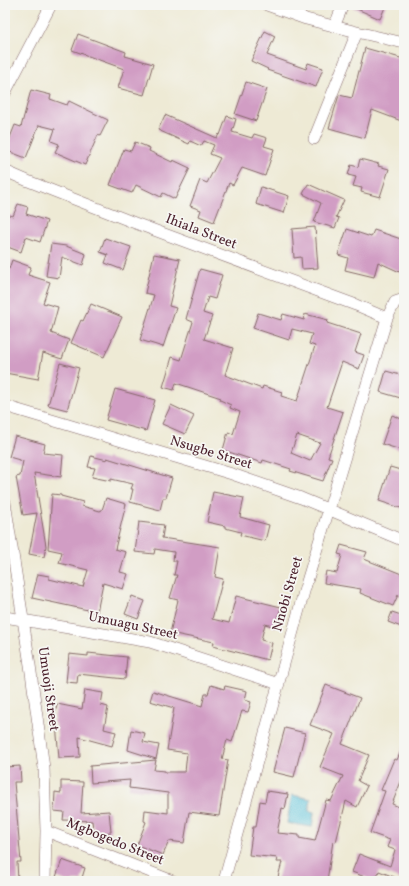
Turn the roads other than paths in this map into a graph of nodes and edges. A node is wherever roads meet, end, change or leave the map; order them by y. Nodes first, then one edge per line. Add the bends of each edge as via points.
1 (51, 5) edge
2 (267, 5) edge
3 (343, 5) edge
4 (334, 27) junction
5 (357, 32) junction
6 (404, 42) edge
7 (5, 93) edge
8 (314, 140) dead end
9 (5, 171) edge
10 (404, 299) edge
11 (387, 318) junction
12 (5, 406) edge
13 (5, 502) edge
14 (329, 510) junction
15 (404, 541) edge
16 (5, 617) edge
17 (24, 620) junction
18 (279, 684) junction
19 (46, 830) junction
20 (45, 881) edge
21 (173, 881) edge
22 (224, 881) edge

1 - 7 street
2 - 4 street
3 - 4 street
4 - 5 street
5 - 6 street
5 - 8 street
9 - 11 street, Ihiala Street
10 - 11 street, Nnobi Street via 395,302
11 - 14 street, Nnobi Street
12 - 14 street, Nsugbe Street via 232,474
13 - 17 street, Umuoji Street
14 - 15 street, Nsugbe Street
14 - 18 street, Nnobi Street via 304,588
16 - 17 street, Umuagu Street
17 - 18 street, Umuagu Street via 150,642
17 - 19 street, Umuoji Street via 44,768
18 - 22 street, Nnobi Street
19 - 20 street, Umuoji Street
19 - 21 street, Mgbogedo Street

